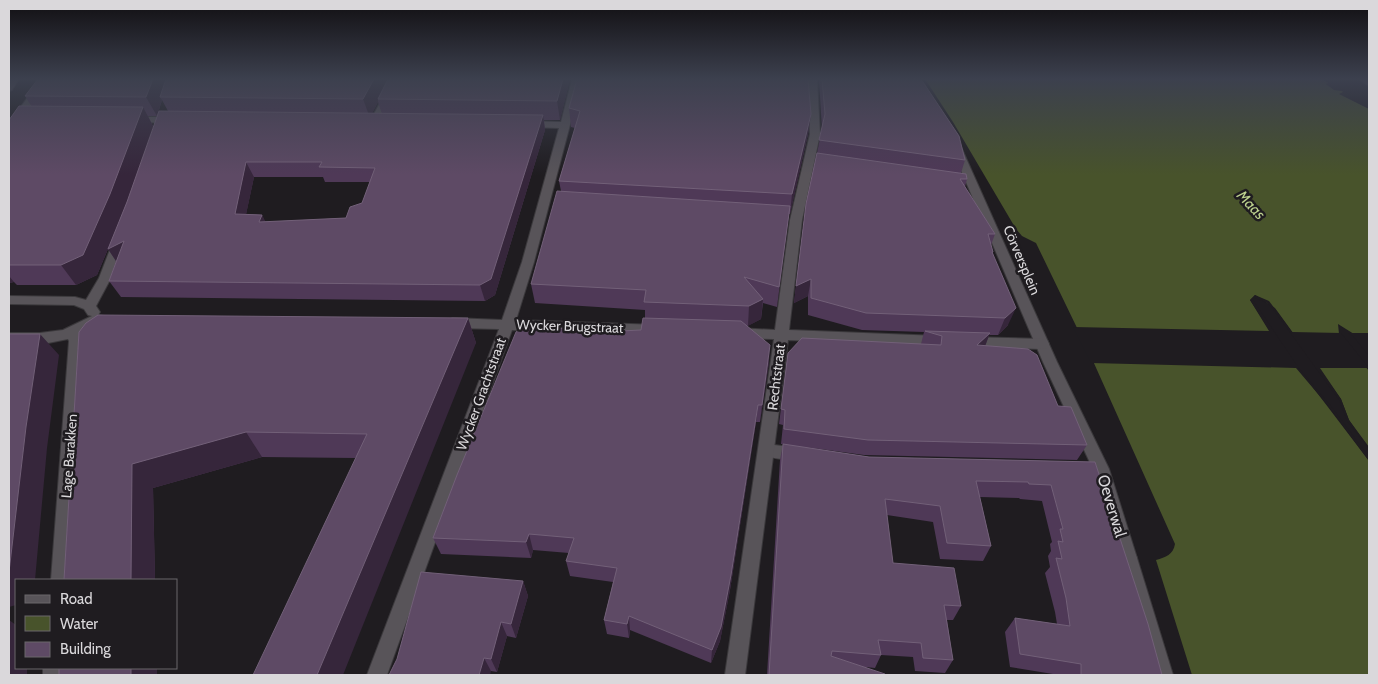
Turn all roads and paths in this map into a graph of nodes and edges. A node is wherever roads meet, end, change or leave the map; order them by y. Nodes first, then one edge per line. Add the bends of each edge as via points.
1 (27, 111) edge
2 (380, 111) edge
3 (570, 111) edge
4 (814, 111) edge
5 (124, 120) edge
6 (182, 120) edge
7 (374, 122) edge
8 (518, 124) edge
9 (566, 125) junction
10 (9, 130) edge
11 (949, 135) edge
12 (970, 186) joint
13 (125, 226) edge
14 (9, 300) edge
15 (89, 306) junction
16 (438, 322) edge
17 (508, 323) junction
18 (674, 330) edge
19 (723, 332) edge
20 (71, 333) junction
21 (782, 335) junction
22 (9, 338) edge
23 (1042, 344) junction
24 (767, 450) junction
25 (815, 457) edge
26 (1081, 469) edge
27 (1101, 469) junction
28 (60, 579) edge
29 (377, 675) edge
30 (735, 675) edge
31 (1162, 675) edge

1 - 10 street
2 - 7 street
3 - 9 street, Wycker Grachtstraat
4 - 21 street, Rechtstraat via 814,164 791,220
5 - 6 street
8 - 9 street
9 - 17 street, Wycker Grachtstraat via 548,206
11 - 12 street
12 - 23 street, Cörversplein
13 - 15 street via 105,278
14 - 15 street via 75,300
15 - 20 street via 103,319
16 - 17 street, Wycker Brugstraat
17 - 18 street, Wycker Brugstraat
17 - 29 street, Wycker Grachtstraat
19 - 21 street
20 - 22 street via 46,338
20 - 28 street, Lage Barakken via 76,340 76,349
21 - 23 street
21 - 24 street, Rechtstraat
23 - 27 street, Oeverwal
24 - 25 street
24 - 30 street, Rechtstraat
26 - 27 street
27 - 31 street, Oeverwal

